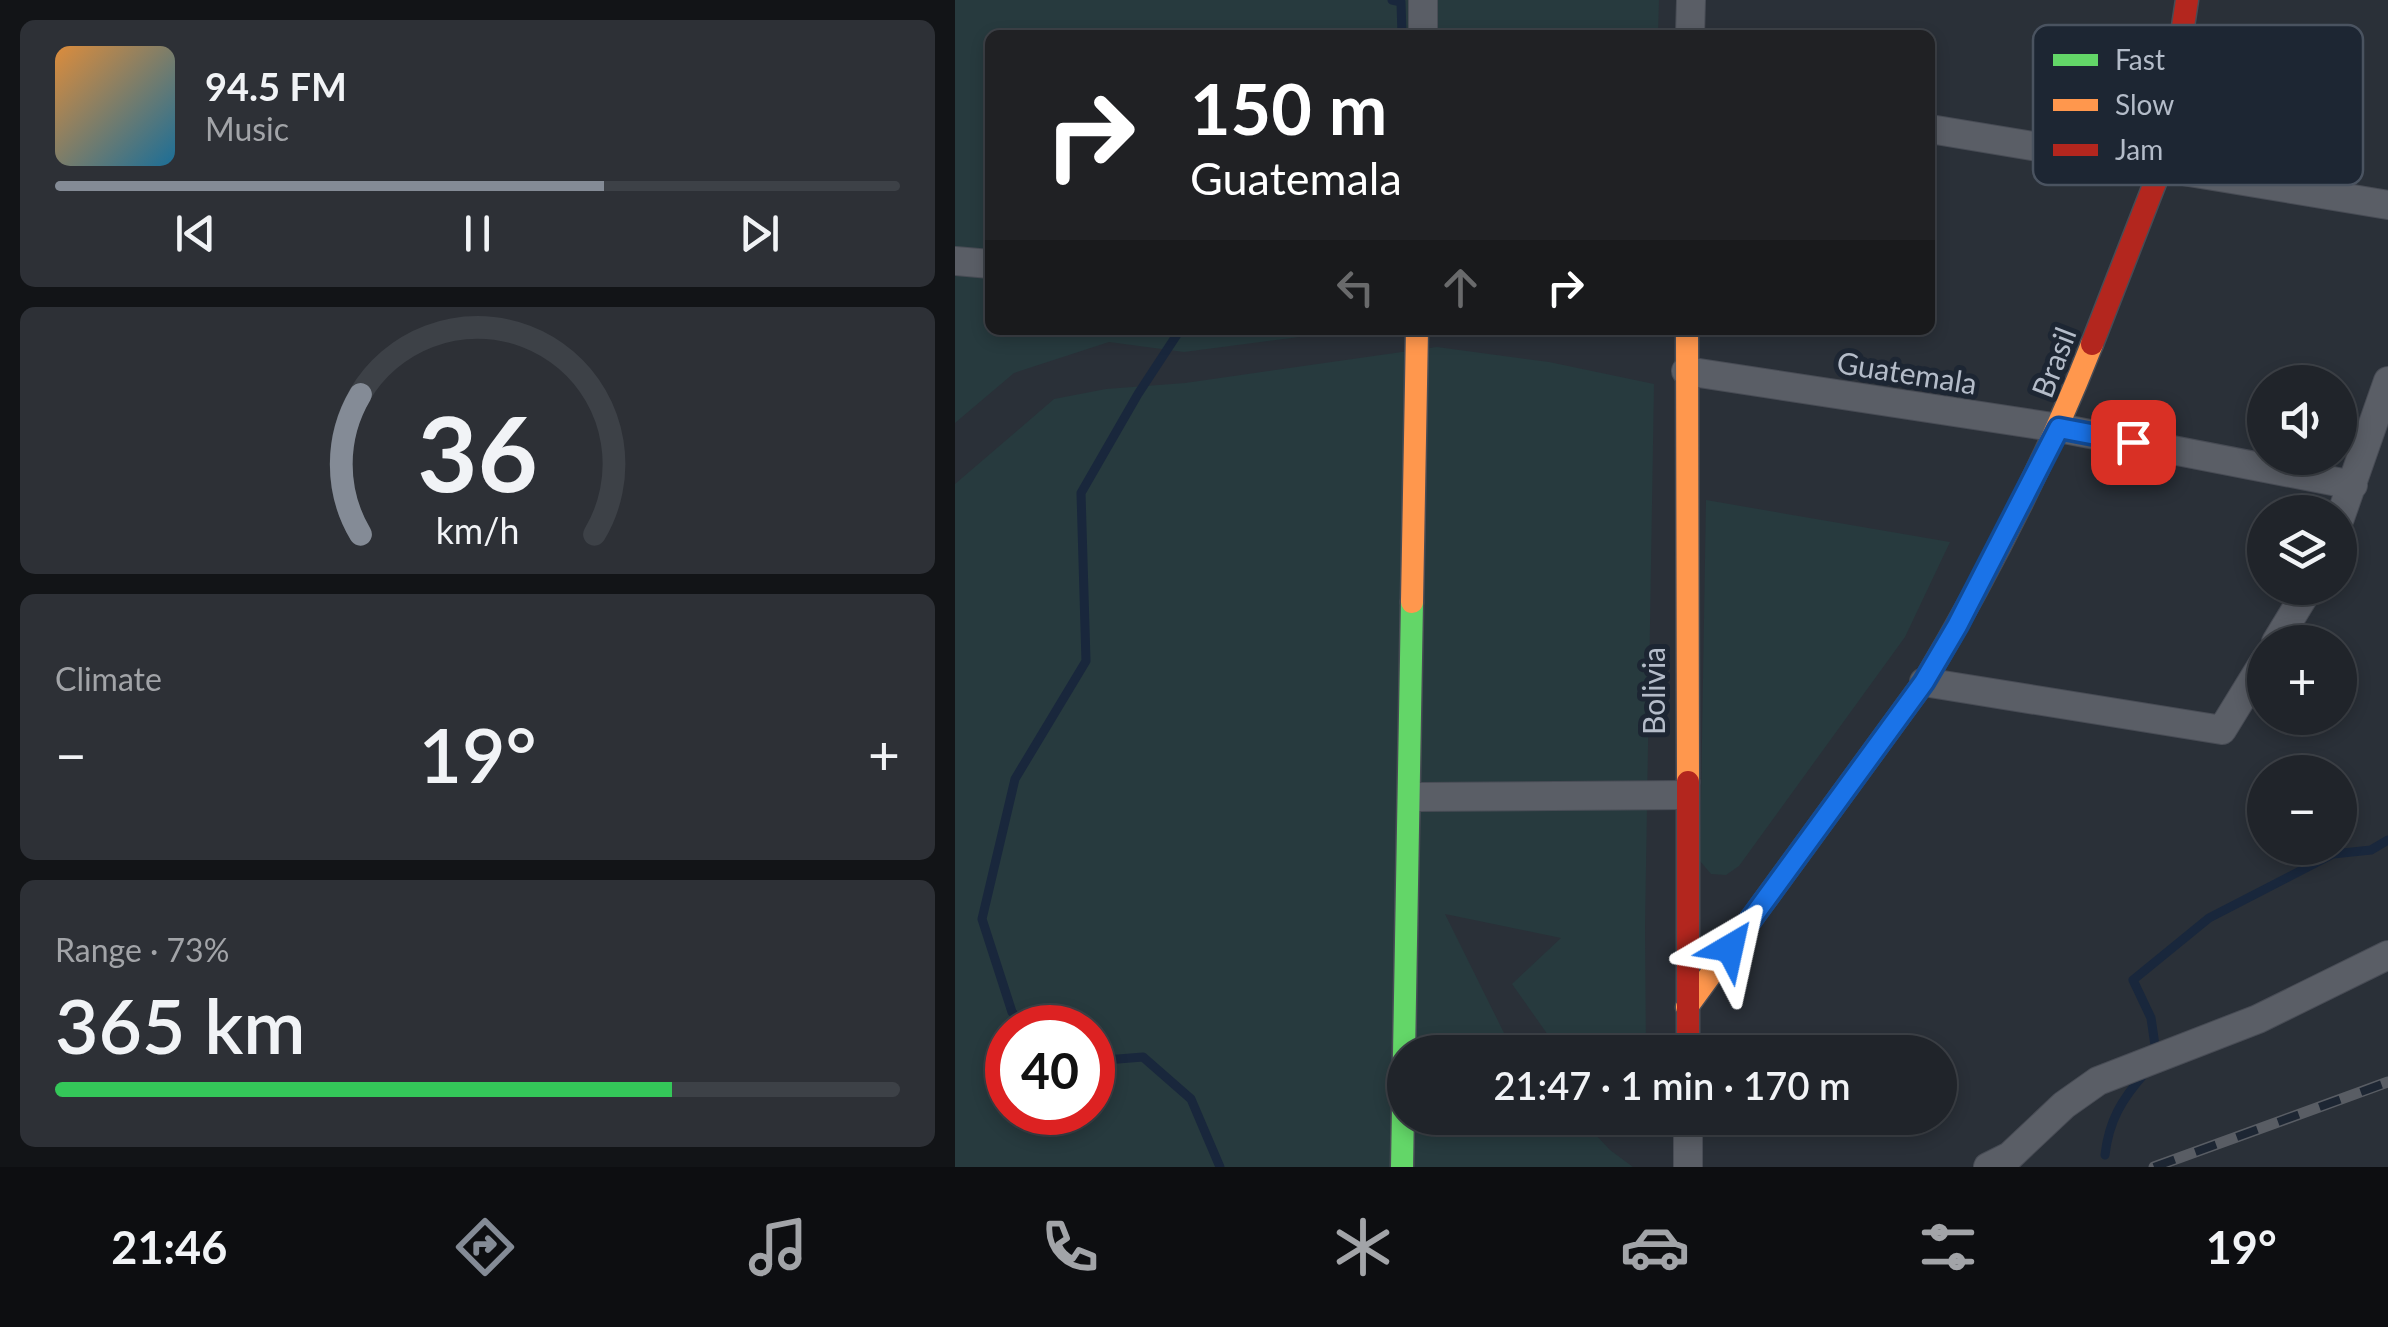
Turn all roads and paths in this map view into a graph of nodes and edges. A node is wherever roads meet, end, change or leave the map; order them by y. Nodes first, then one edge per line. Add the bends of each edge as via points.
1 (1423, 0) edge
2 (1691, 0) edge
3 (2187, 0) edge
4 (2183, 25) edge
5 (1423, 30) edge
6 (1690, 30) edge
7 (1935, 130) edge
8 (2033, 145) edge
9 (2155, 185) edge
10 (2276, 185) edge
11 (2388, 204) edge
12 (955, 261) edge
13 (985, 264) edge
14 (1417, 335) edge
15 (1687, 335) edge
16 (1687, 371) junction
17 (2388, 381) edge
18 (2059, 428) junction
19 (2353, 485) junction
20 (2349, 495) edge
21 (1924, 682) junction
22 (2247, 689) edge
23 (1685, 795) junction
24 (1418, 797) dead end
25 (2388, 955) edge
26 (1687, 1007) junction
27 (1687, 1035) edge
28 (1688, 1135) edge
29 (1402, 1167) edge
30 (1688, 1167) edge
31 (1988, 1167) edge

1 - 5 street
2 - 6 street
3 - 4 street, Brasil
7 - 8 street
9 - 18 street, Brasil
10 - 11 street
12 - 13 street
14 - 29 street
15 - 16 street, Bolivia
16 - 18 street, Guatemala
16 - 23 street, Bolivia
17 - 19 street
18 - 19 street, Guatemala
18 - 21 street, Brasil
19 - 20 street
21 - 22 street via 2222,730
21 - 26 street, Brasil
23 - 24 street
23 - 26 street, Bolivia
25 - 31 street via 2258,1020 2098,1081
26 - 27 street, Bolivia
28 - 30 street

